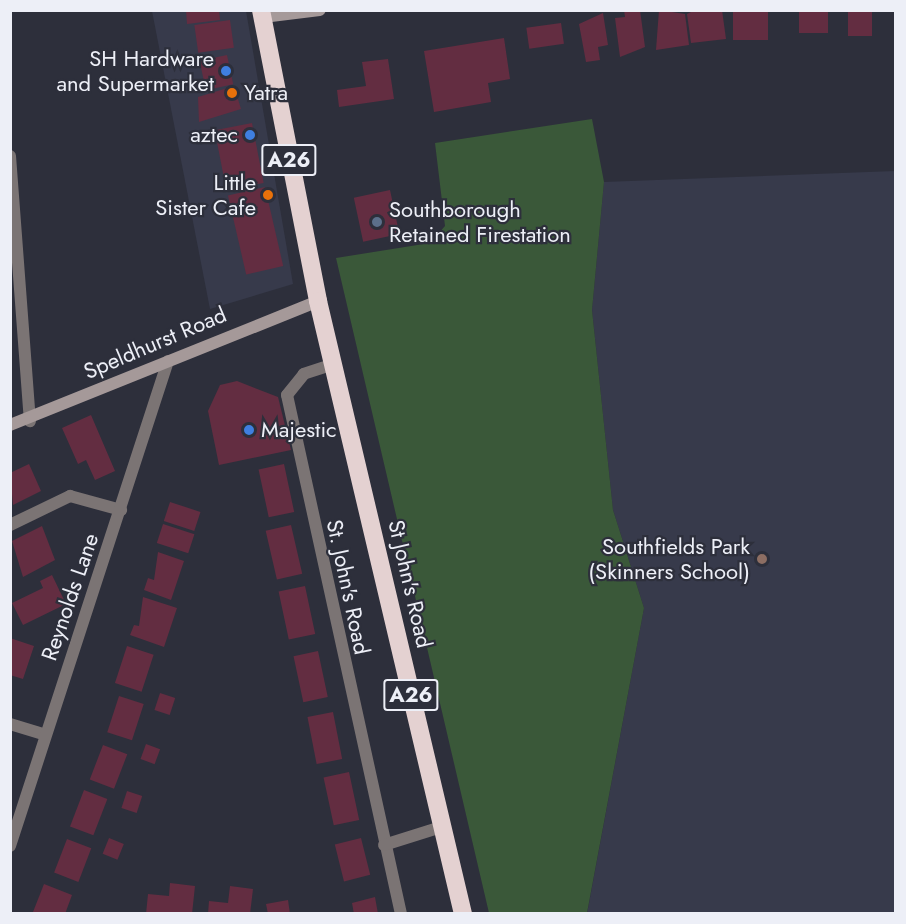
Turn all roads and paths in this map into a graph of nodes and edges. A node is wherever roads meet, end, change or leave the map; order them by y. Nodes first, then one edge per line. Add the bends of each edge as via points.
1 (320, 10) edge
2 (262, 14) edge
3 (10, 156) edge
4 (318, 301) junction
5 (168, 360) junction
6 (334, 364) junction
7 (30, 421) junction
8 (10, 425) edge
9 (121, 510) junction
10 (10, 525) edge
11 (10, 724) edge
12 (45, 735) junction
13 (441, 827) junction
14 (384, 845) junction
15 (10, 846) edge
16 (401, 914) edge
17 (463, 914) edge

1 - 2 street
2 - 4 highway, A26
3 - 7 street
4 - 5 street, Speldhurst Road
4 - 6 highway, St John's Road / A26
5 - 7 street, Speldhurst Road
5 - 9 street, Reynolds Lane
6 - 13 highway, St John's Road / A26
6 - 14 street, St. John's Road via 304,374 287,395
7 - 8 street, Speldhurst Road
9 - 10 street via 70,496
9 - 12 street, Reynolds Lane
11 - 12 street
12 - 15 street, Reynolds Lane
13 - 14 street
13 - 17 highway, St John's Road / A26
14 - 16 street, St. John's Road

